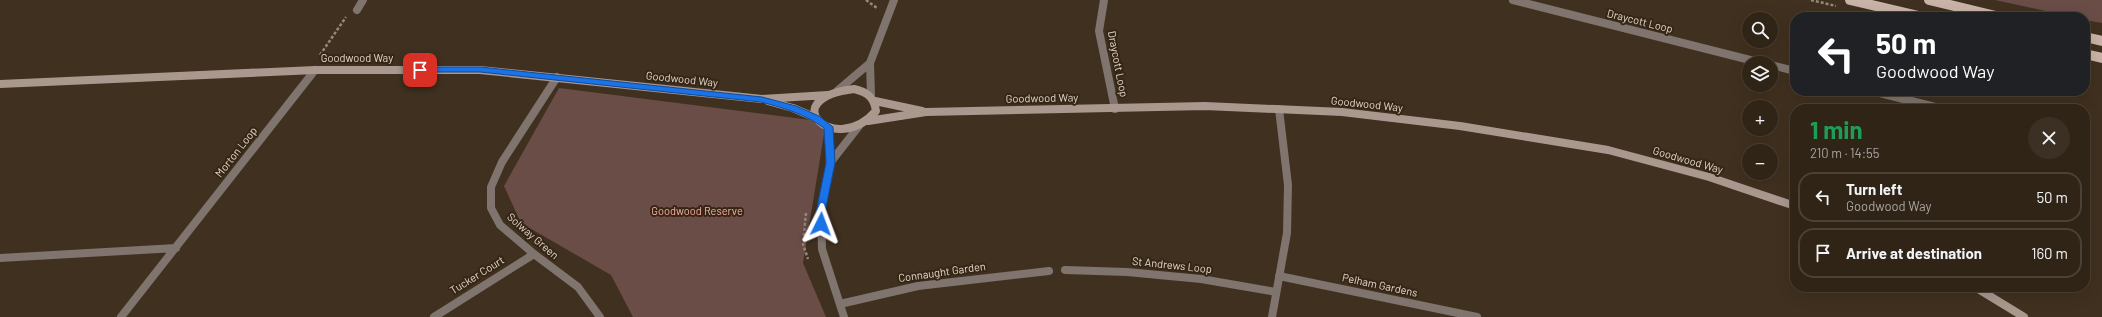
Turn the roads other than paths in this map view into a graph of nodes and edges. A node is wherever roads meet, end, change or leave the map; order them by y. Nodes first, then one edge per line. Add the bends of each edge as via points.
1 (363, 0) edge
2 (894, 0) edge
3 (1104, 0) edge
4 (1513, 0) edge
5 (1850, 0) edge
6 (1929, 0) edge
7 (357, 10) road end
8 (1902, 12) edge
9 (1979, 12) edge
10 (2090, 38) edge
11 (2102, 41) edge
12 (2090, 55) edge
13 (1742, 58) edge
14 (2102, 58) edge
15 (870, 63) junction
16 (1778, 67) edge
17 (312, 70) junction
18 (1790, 71) edge
19 (557, 77) junction
20 (0, 84) edge
21 (837, 91) junction
22 (828, 95) junction
23 (1892, 96) edge
24 (873, 98) junction
25 (762, 99) junction
26 (1923, 104) edge
27 (1115, 108) junction
28 (1279, 109) junction
29 (926, 112) junction
30 (816, 118) junction
31 (868, 121) junction
32 (859, 126) junction
33 (828, 127) junction
34 (830, 163) junction
35 (1790, 204) edge
36 (176, 248) junction
37 (534, 254) junction
38 (0, 258) edge
39 (1064, 270) dead end
40 (1049, 271) dead end
41 (1279, 276) junction
42 (1276, 292) junction
43 (1983, 292) edge
44 (840, 304) junction
45 (121, 317) edge
46 (434, 317) edge
47 (600, 317) edge
48 (844, 317) edge
49 (1272, 317) edge
50 (1477, 317) edge
51 (2024, 317) edge

1 - 7 street
2 - 15 street
3 - 27 street, Draycott Loop via 1099,31
4 - 13 street, Draycott Loop
5 - 8 main road
6 - 9 main road
10 - 11 main road
12 - 14 main road
15 - 21 street
15 - 24 street
16 - 18 street
17 - 19 street, Goodwood Way via 480,70
17 - 20 street, Goodwood Way
17 - 36 street, Morton Loop
19 - 25 street, Goodwood Way
19 - 37 street, Solway Green via 502,162 491,187 491,208 500,225
21 - 22 street, Goodwood Way
21 - 24 street, Goodwood Way via 854,90
22 - 25 street, Goodwood Way
22 - 30 street, Goodwood Way via 818,102 815,109
23 - 26 street
24 - 29 street, Goodwood Way
24 - 31 street via 876,111
25 - 30 street, Goodwood Way
27 - 28 street, Goodwood Way via 1205,106
27 - 29 street, Goodwood Way
28 - 35 street, Goodwood Way via 1342,112 1460,126 1608,150 1709,177
28 - 41 street via 1288,185 1287,233
29 - 31 street, Goodwood Way
30 - 33 street, Goodwood Way
31 - 32 street, Goodwood Way
32 - 33 street, Goodwood Way via 838,129
32 - 34 street
33 - 34 street
34 - 44 street via 820,212 822,249
36 - 38 street
36 - 45 street, Morton Loop
37 - 46 street, Tucker Court
37 - 47 street, Solway Green via 578,287
39 - 42 street, St Andrews Loop via 1201,278
40 - 44 street, Connaught Garden via 915,286
41 - 42 street
41 - 50 street, Pelham Gardens
42 - 49 street
43 - 51 street
44 - 48 street

